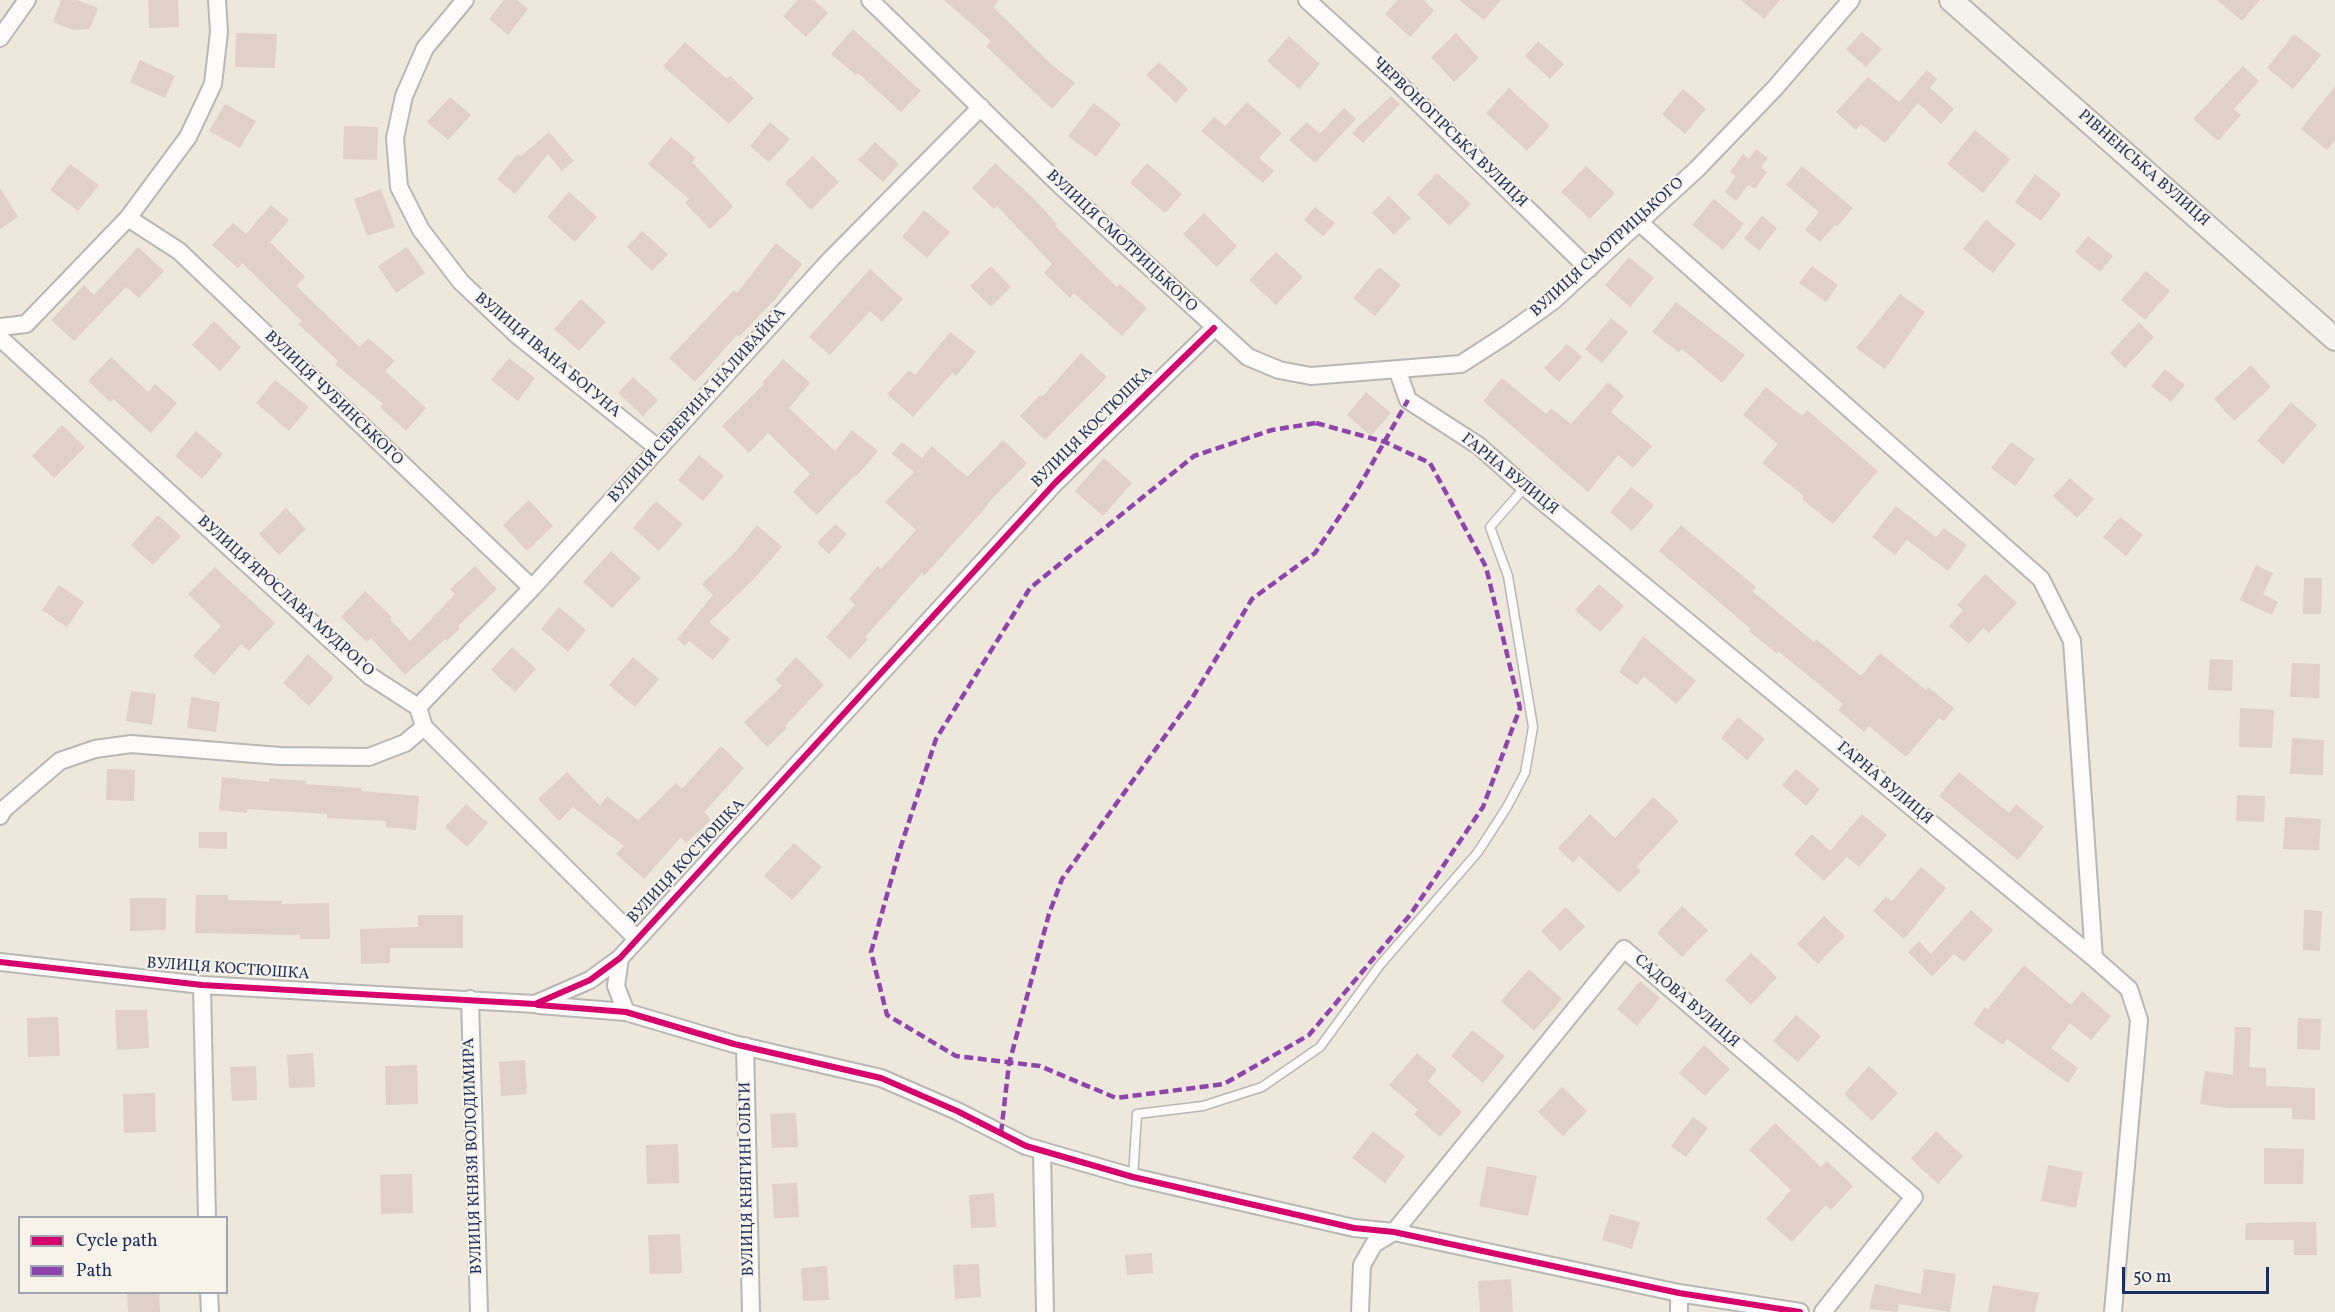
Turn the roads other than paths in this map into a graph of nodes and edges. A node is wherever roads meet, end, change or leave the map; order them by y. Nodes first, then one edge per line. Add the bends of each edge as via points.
1 (27, 0) edge
2 (217, 0) edge
3 (465, 0) edge
4 (870, 0) edge
5 (1307, 0) edge
6 (1851, 0) edge
7 (1951, 0) edge
8 (0, 38) edge
9 (981, 107) junction
10 (128, 218) junction
11 (1640, 223) junction
12 (1589, 269) junction
13 (0, 327) edge
14 (1214, 328) junction
15 (0, 338) edge
16 (2335, 339) edge
17 (1397, 369) junction
18 (658, 449) junction
19 (1525, 487) junction
20 (532, 588) junction
21 (418, 707) junction
22 (424, 727) junction
23 (0, 816) edge
24 (636, 939) junction
25 (620, 958) junction
26 (2094, 958) junction
27 (0, 962) edge
28 (202, 984) junction
29 (470, 999) junction
30 (535, 1004) junction
31 (626, 1012) junction
32 (745, 1046) junction
33 (1042, 1150) junction
34 (1133, 1177) junction
35 (207, 1216) edge
36 (1394, 1232) junction
37 (1679, 1293) junction
38 (209, 1294) edge
39 (210, 1312) edge
40 (479, 1312) edge
41 (751, 1312) edge
42 (1045, 1312) edge
43 (1360, 1312) edge
44 (1679, 1312) edge
45 (1800, 1312) edge
46 (1823, 1312) edge
47 (2114, 1312) edge

1 - 8 street
2 - 10 street via 219,32 213,84 188,137
3 - 18 street, ВУЛИЦЯ ІВАНА БОГУНА via 425,48 404,96 395,138 399,187 421,230 461,282 518,335
4 - 9 street, ВУЛИЦЯ СМОТРИЦЬКОГО
5 - 12 street, ЧЕРВОНОГІРСЬКА ВУЛИЦЯ
6 - 11 street, ВУЛИЦЯ СМОТРИЦЬКОГО via 1767,96
7 - 16 main road, РІВНЕНСЬКА ВУЛИЦЯ
9 - 14 street, ВУЛИЦЯ СМОТРИЦЬКОГО
9 - 18 street, ВУЛИЦЯ СЕВЕРИНА НАЛИВАЙКА via 830,260
10 - 13 street via 26,324
10 - 20 street, ВУЛИЦЯ ЧУБИНСЬКОГО via 179,251
11 - 12 street, ВУЛИЦЯ СМОТРИЦЬКОГО
11 - 26 street via 2041,579 2072,641
12 - 17 street, ВУЛИЦЯ СМОТРИЦЬКОГО via 1553,301 1461,364
14 - 17 street, ВУЛИЦЯ СМОТРИЦЬКОГО via 1248,357 1279,370 1311,376
14 - 24 street, ВУЛИЦЯ КОСТЮШКА via 1056,483
15 - 21 street, ВУЛИЦЯ ЯРОСЛАВА МУДРОГО via 370,676
17 - 19 street, ГАРНА ВУЛИЦЯ via 1408,400 1479,446
18 - 20 street, ВУЛИЦЯ СЕВЕРИНА НАЛИВАЙКА
19 - 26 street, ГАРНА ВУЛИЦЯ
19 - 34 lane via 1490,527 1508,576 1533,728 1526,774 1508,807 1478,852 1380,965 1320,1047 1262,1087 1203,1106 1137,1114
20 - 21 street, ВУЛИЦЯ СЕВЕРИНА НАЛИВАЙКА
21 - 22 street
22 - 23 street via 405,743 369,757 280,756 131,744 95,748 60,761
22 - 24 street
24 - 25 street, ВУЛИЦЯ КОСТЮШКА
25 - 30 street, ВУЛИЦЯ КОСТЮШКА via 590,980
25 - 31 street via 616,986
26 - 47 street, ГАРНА ВУЛИЦЯ via 2129,989 2139,1020
27 - 28 street, ВУЛИЦЯ КОСТЮШКА
28 - 29 street, ВУЛИЦЯ КОСТЮШКА
28 - 35 street
29 - 30 street, ВУЛИЦЯ КОСТЮШКА
29 - 40 street, ВУЛИЦЯ КНЯЗЯ ВОЛОДИМИРА
30 - 31 street
31 - 32 street
32 - 33 street via 881,1078
32 - 41 street, ВУЛИЦЯ КНЯГИНІ ОЛЬГИ
33 - 34 street
33 - 42 street
34 - 36 street via 1354,1228
36 - 37 street
36 - 43 street via 1374,1244 1362,1264
36 - 46 street, САДОВА ВУЛИЦЯ via 1624,949 1914,1197
37 - 44 street
37 - 45 street
38 - 39 street

